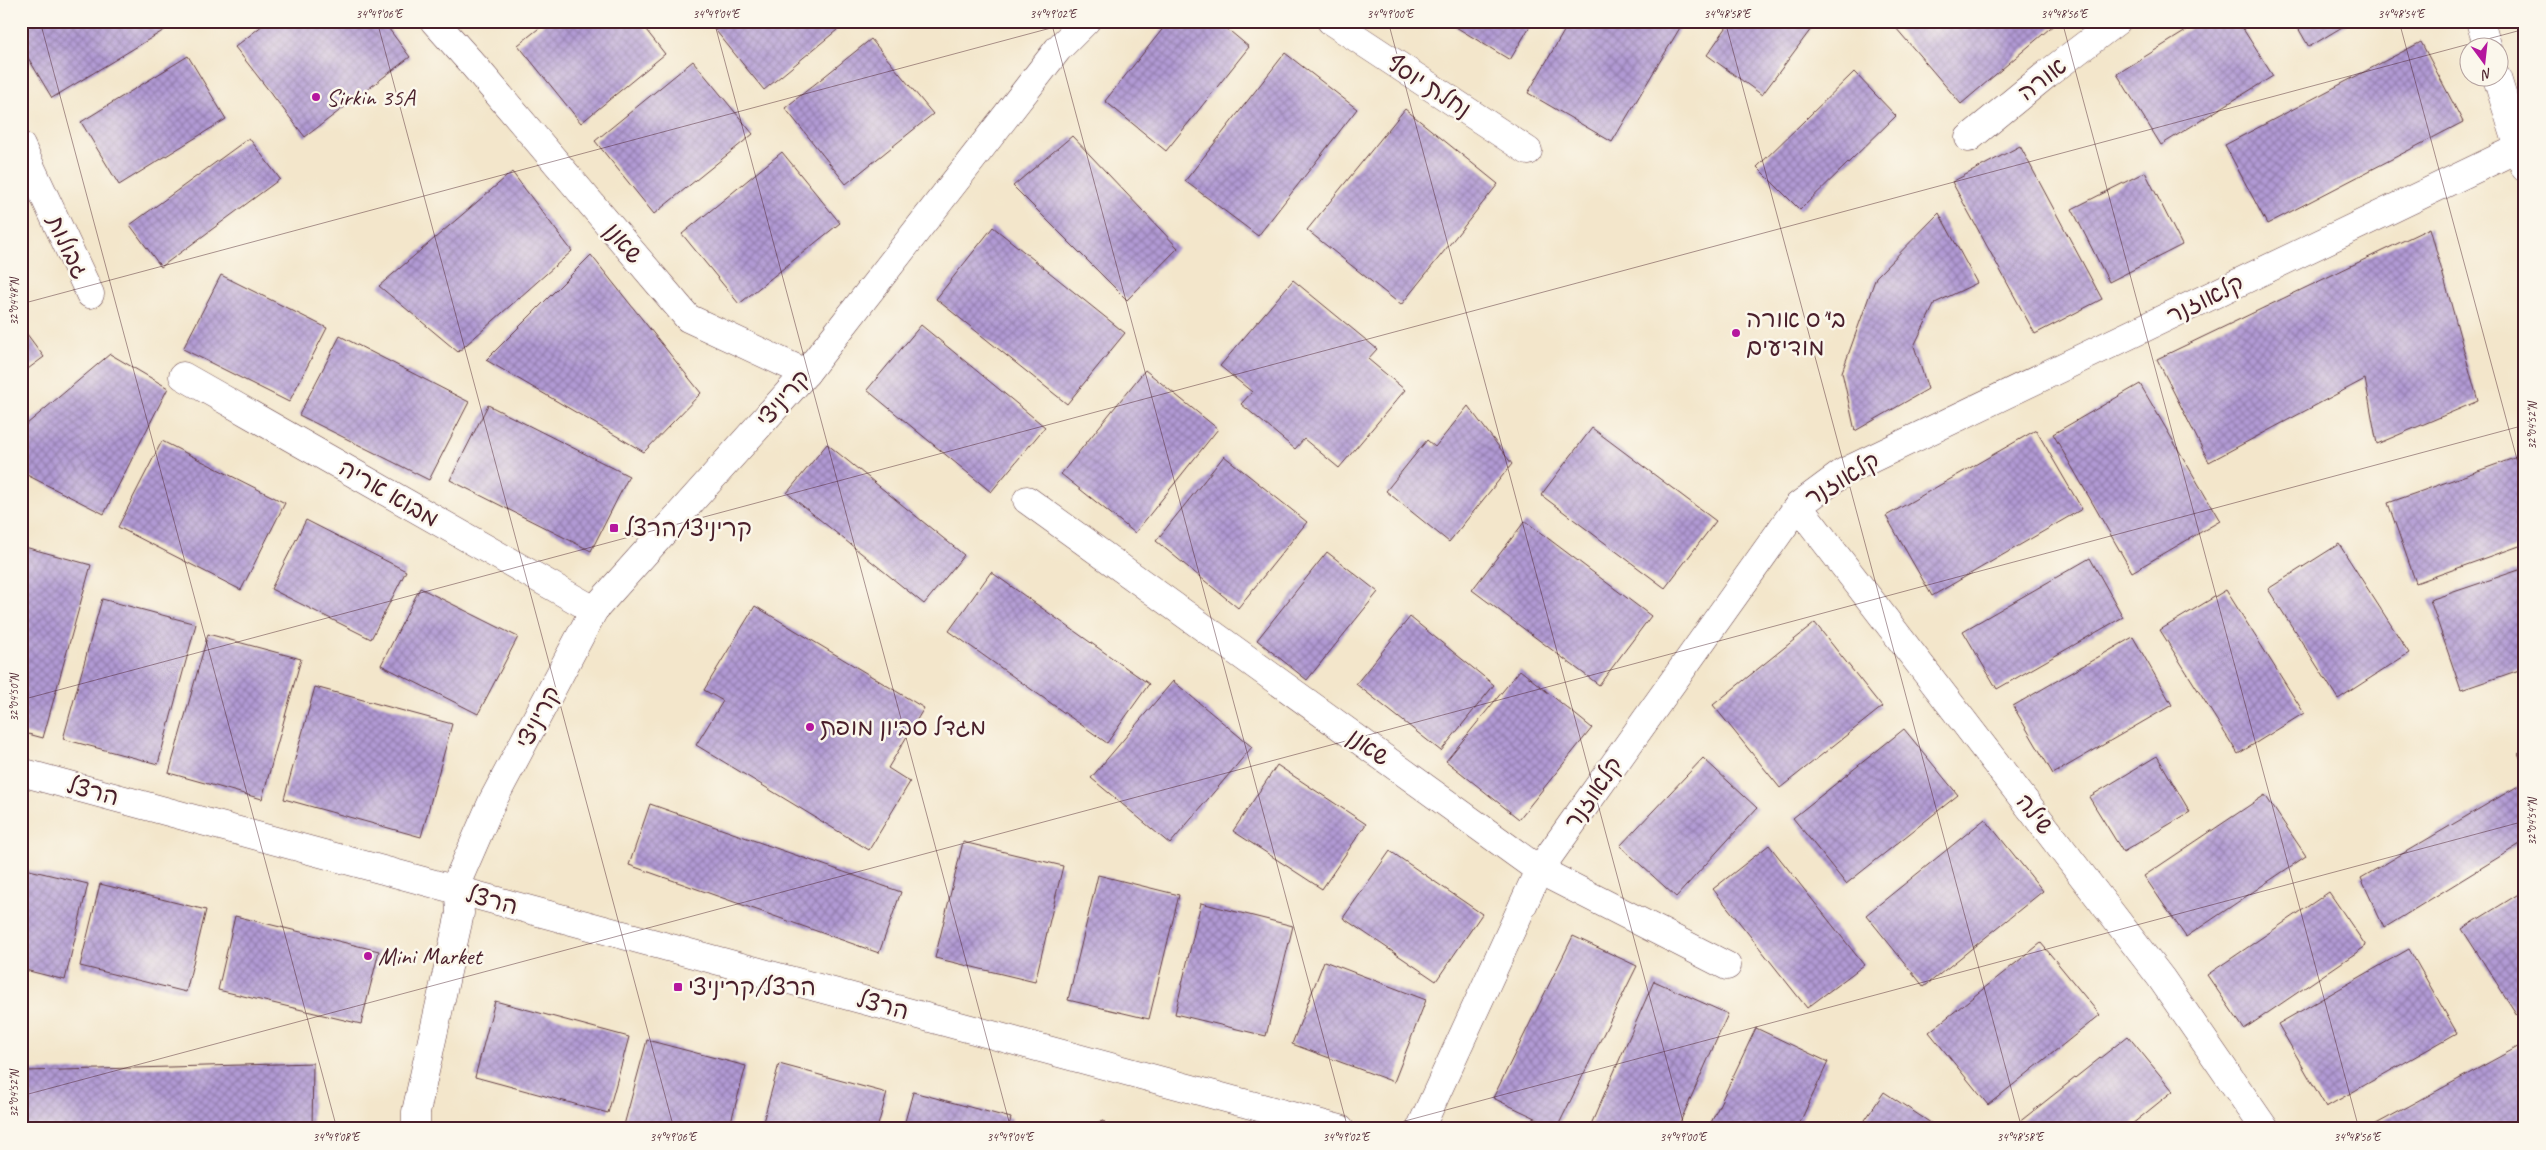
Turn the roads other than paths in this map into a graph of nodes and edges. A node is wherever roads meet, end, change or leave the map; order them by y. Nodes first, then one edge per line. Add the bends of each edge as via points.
1 (434, 21) edge
2 (1086, 21) edge
3 (1331, 21) edge
4 (2117, 21) edge
5 (2480, 21) edge
6 (2485, 38) edge
7 (2500, 88) edge
8 (1969, 138) dead end
9 (21, 146) edge
10 (1528, 151) dead end
11 (2522, 158) edge
12 (90, 294) dead end
13 (806, 373) junction
14 (183, 376) dead end
15 (1027, 500) dead end
16 (1798, 506) junction
17 (594, 610) junction
18 (21, 772) edge
19 (1538, 870) junction
20 (464, 893) junction
21 (1728, 966) dead end
22 (1335, 1128) edge
23 (416, 1129) edge
24 (1420, 1129) edge
25 (2265, 1129) edge

1 - 13 street, שאנן via 688,318
2 - 13 street, קריניצי via 1058,49
3 - 10 street, נחלת יוסף
4 - 8 street, אורה
5 - 6 street
7 - 11 street
9 - 12 street, גבולות
11 - 16 street, קלאוזנר via 1844,472
13 - 17 street, קריניצי
14 - 17 street, מבוא אריה
15 - 19 street, שאנן
16 - 19 street, קלאוזנר
16 - 25 street, שילה via 2161,978
17 - 20 street, קריניצי via 501,787 498,804
18 - 20 street, הרצל via 426,880
19 - 21 street, שאנן
19 - 24 street, קלאוזנר
20 - 22 street, הרצל
20 - 23 street, קריניצי via 416,1112

